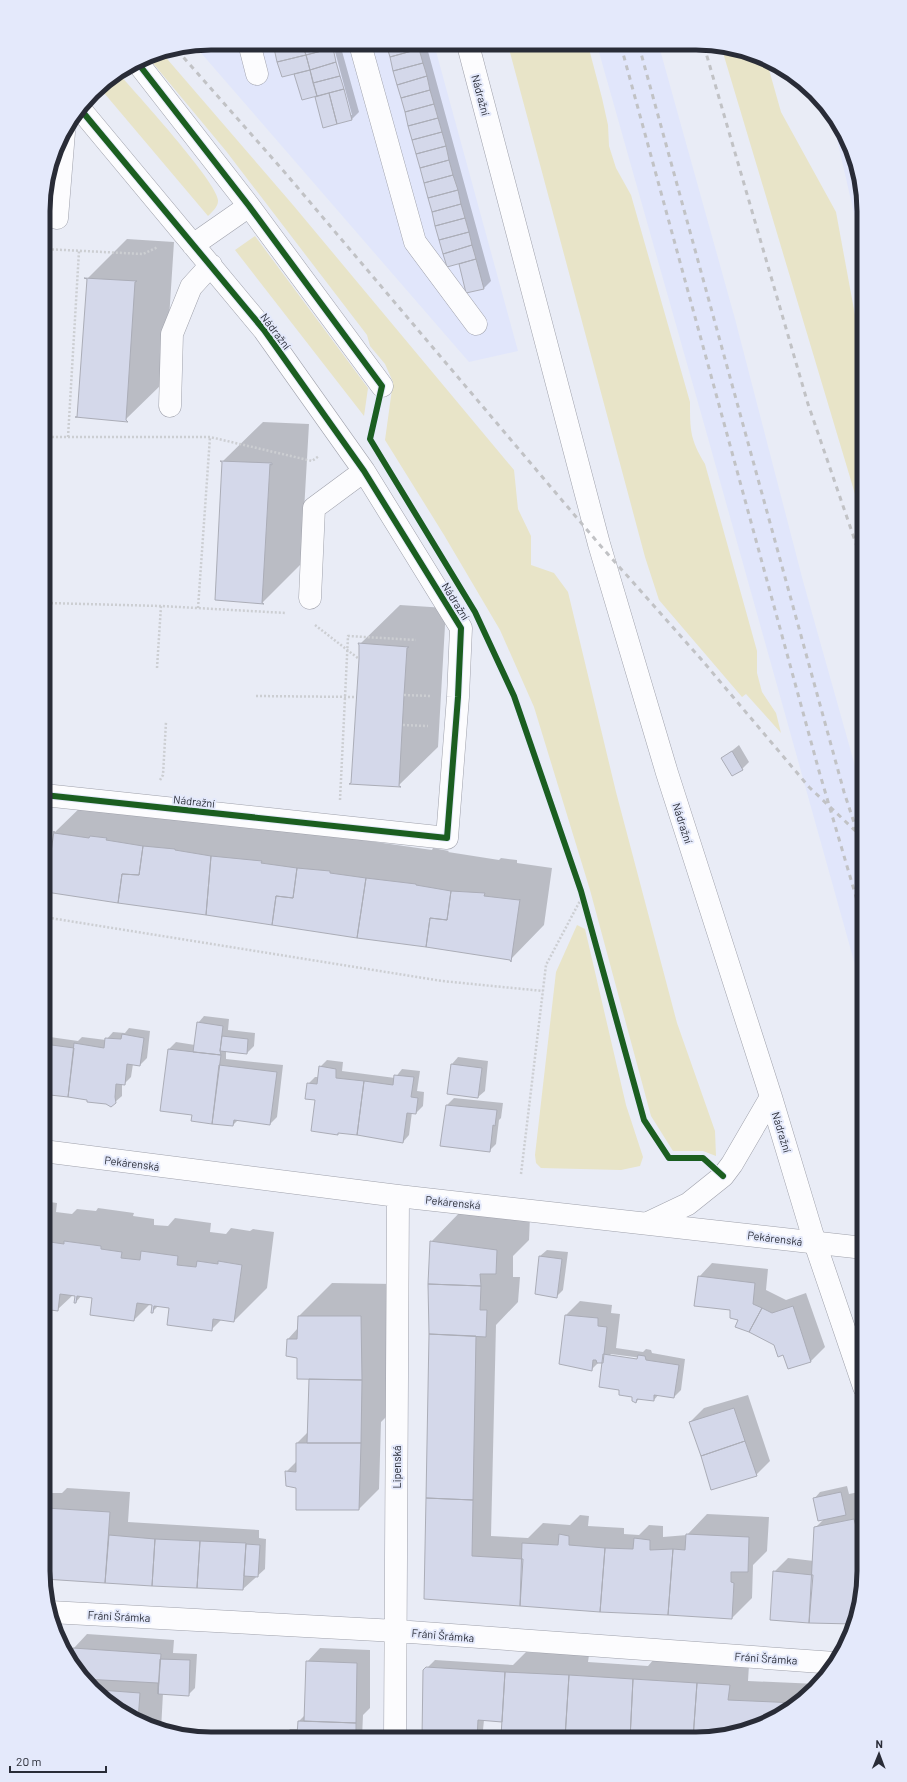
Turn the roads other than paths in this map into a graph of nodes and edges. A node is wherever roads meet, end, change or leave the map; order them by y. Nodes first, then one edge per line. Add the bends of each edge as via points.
1 (251, 50) edge
2 (362, 50) edge
3 (469, 50) edge
4 (141, 67) edge
5 (257, 74) dead end
6 (83, 113) edge
7 (63, 149) edge
8 (249, 206) junction
9 (57, 218) dead end
10 (193, 245) junction
11 (210, 266) junction
12 (476, 324) dead end
13 (382, 386) dead end
14 (170, 406) dead end
15 (364, 471) junction
16 (310, 598) dead end
17 (50, 796) edge
18 (771, 1096) junction
19 (50, 1152) edge
20 (398, 1196) junction
21 (648, 1223) junction
22 (815, 1242) junction
23 (857, 1247) edge
24 (857, 1366) edge
25 (55, 1612) edge
26 (396, 1631) junction
27 (828, 1663) edge
28 (395, 1732) edge

1 - 5 street
2 - 12 street via 415,242
3 - 18 street, Nádražní via 599,544 667,773
4 - 8 street
6 - 10 street, Nádražní
7 - 9 street
8 - 10 street
8 - 13 street
10 - 11 street, Nádražní
11 - 14 street via 191,287 172,334
11 - 15 street, Nádražní via 264,330
15 - 16 street via 314,508
15 - 17 street, Nádražní via 461,628 447,838
18 - 21 street via 723,1176 688,1204
18 - 22 street, Nádražní
19 - 20 street, Pekárenská
20 - 21 street, Pekárenská
20 - 26 street, Lipenská
21 - 22 street, Pekárenská
22 - 23 street, Pekárenská
22 - 24 street, Nádražní
25 - 26 street, Fráni Šrámka
26 - 27 street, Fráni Šrámka
26 - 28 street, Lipenská

